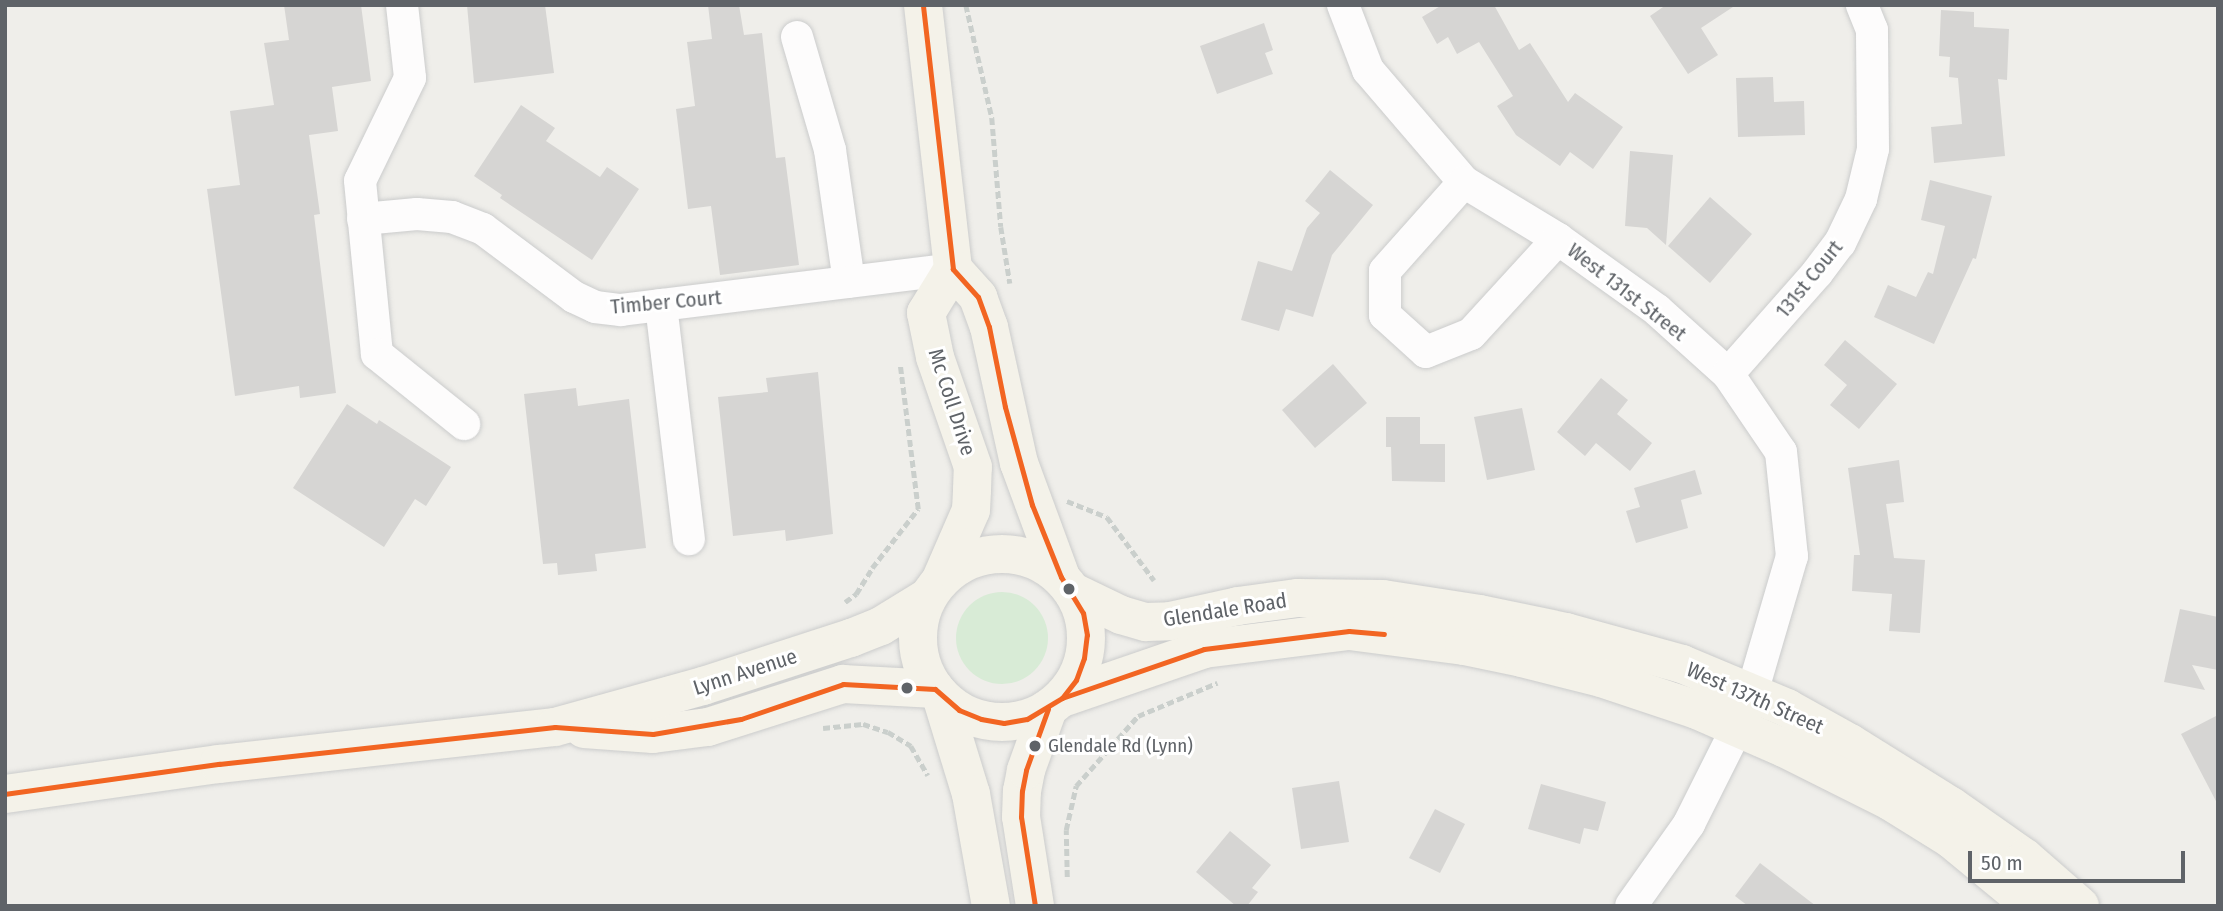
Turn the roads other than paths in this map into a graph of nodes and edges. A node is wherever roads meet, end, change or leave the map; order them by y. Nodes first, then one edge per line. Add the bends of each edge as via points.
1 (402, 5) edge
2 (923, 5) edge
3 (1343, 5) edge
4 (1863, 5) edge
5 (797, 37) dead end
6 (1464, 182) junction
7 (363, 219) junction
8 (1558, 239) junction
9 (953, 269) junction
10 (849, 282) junction
11 (661, 305) junction
12 (1728, 374) junction
13 (464, 424) dead end
14 (689, 539) dead end
15 (1067, 585) junction
16 (935, 588) junction
17 (1384, 617) junction
18 (938, 692) junction
19 (1752, 692) junction
20 (1055, 703) junction
21 (555, 727) junction
22 (1737, 727) junction
23 (5, 794) edge
24 (991, 906) edge
25 (1035, 906) edge
26 (1631, 906) edge
27 (2032, 906) edge
28 (2080, 906) edge

1 - 7 street via 410,78 360,181
2 - 9 main road
3 - 6 street, West 131st Street via 1368,70
4 - 12 street, 131st Court via 1872,30 1872,149 1861,199 1840,243 1817,274
5 - 10 street via 830,150
6 - 8 street, West 131st Street
6 - 8 street, West 131st Street via 1385,271 1385,315 1426,352 1471,334
7 - 11 street, Timber Court via 417,214 452,217 483,229 574,298 595,307 621,310
7 - 13 street via 377,354
8 - 12 street, West 131st Street via 1657,310
9 - 10 street, Timber Court
9 - 15 main road via 978,298 989,327 1019,463
9 - 16 main road, Mc Coll Drive via 926,313 935,357 972,467 971,510
10 - 11 street, Timber Court
11 - 14 street
12 - 19 street, West 131st Street via 1781,452 1792,556
15 - 16 main road via 1043,564 1023,555 1001,553 958,565
15 - 17 main road, Glendale Road via 1121,615 1146,622 1298,598
15 - 20 main road via 1083,613 1087,635 1076,680
16 - 18 main road via 918,634 919,653
16 - 21 main road, Lynn Avenue via 881,626 851,638
17 - 19 main road, West 137th Street via 1480,614 1682,664
17 - 20 main road, Glendale Road via 1349,631 1204,649
17 - 22 main road, West 137th Street via 1476,649 1601,678
18 - 20 main road via 959,710 1004,723 1027,719
18 - 21 main road, Lynn Avenue via 843,684 741,719 653,734
18 - 24 main road via 971,794
19 - 22 street, West 131st Street
19 - 28 main road, West 137th Street via 1829,731 1951,806 2025,858
20 - 25 main road via 1026,770 1022,791 1021,817
21 - 23 main road, Lynn Avenue via 219,764
22 - 26 street, West 131st Street via 1689,824
22 - 27 main road, West 137th Street via 1890,801 1951,839

